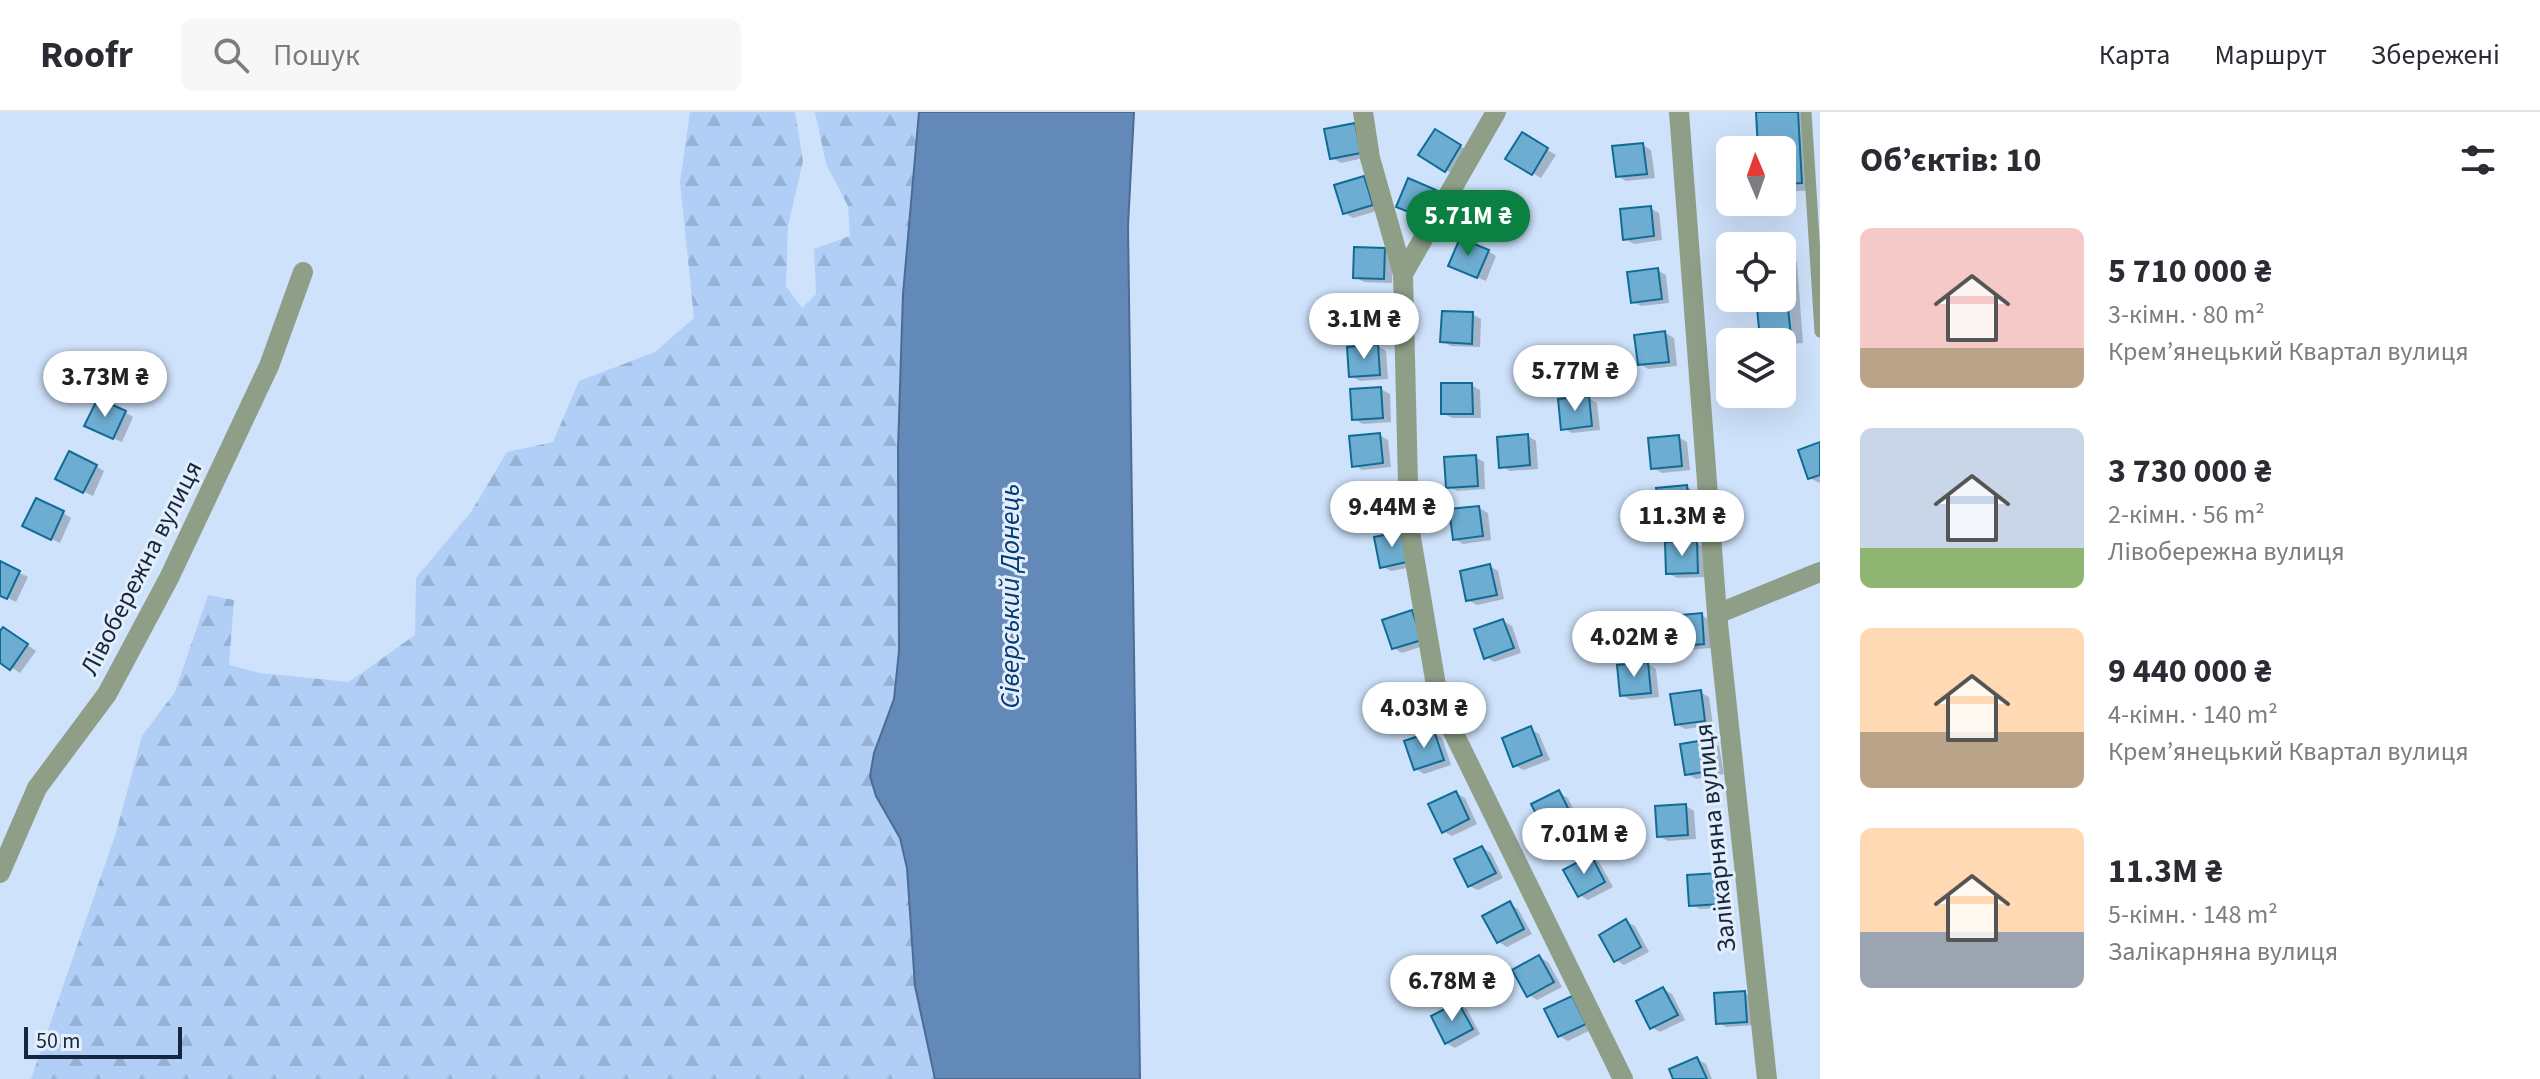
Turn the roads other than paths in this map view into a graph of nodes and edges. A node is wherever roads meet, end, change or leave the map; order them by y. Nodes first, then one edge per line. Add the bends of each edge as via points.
1 (1363, 112) edge
2 (1496, 112) edge
3 (1679, 112) edge
4 (1806, 112) edge
5 (303, 272) dead end
6 (1403, 274) junction
7 (1820, 332) edge
8 (1820, 572) edge
9 (1717, 614) junction
10 (0, 873) edge
11 (1623, 1079) edge
12 (1767, 1079) edge

1 - 6 street via 1370,158
2 - 6 street
3 - 9 street, Залікарняна вулиця
4 - 7 lane
5 - 10 street, Лівобережна вулиця via 269,366 169,578 107,694 37,788
6 - 11 street via 1409,526 1439,703
8 - 9 street
9 - 12 street, Залікарняна вулиця

